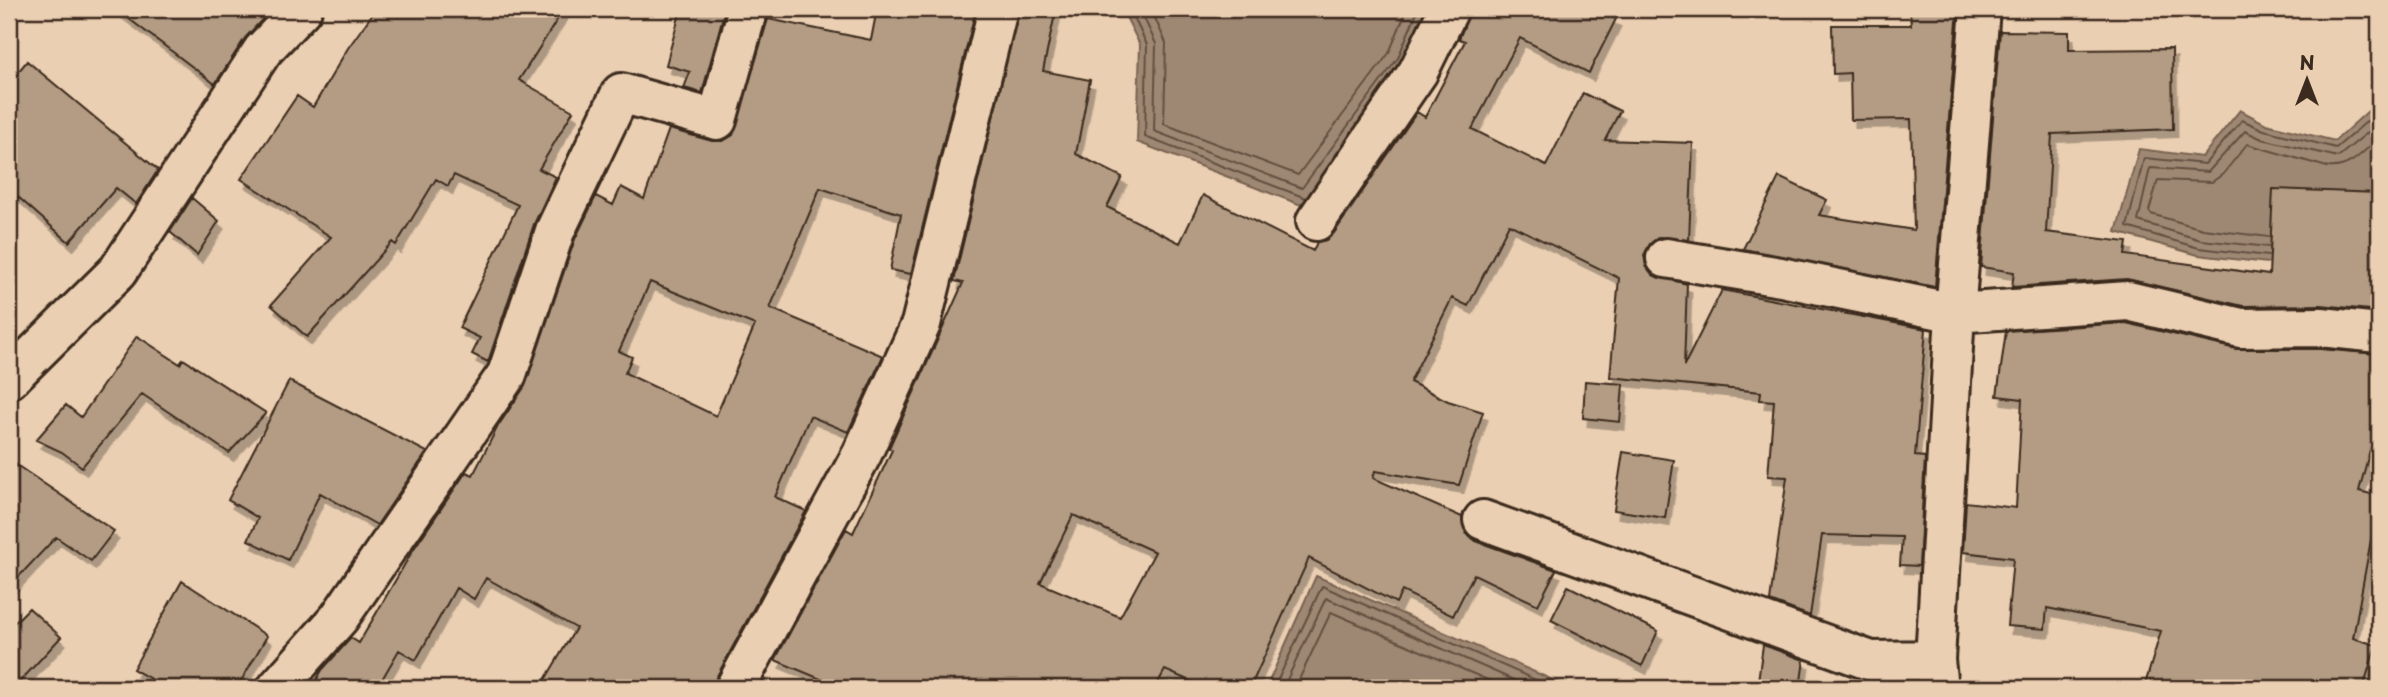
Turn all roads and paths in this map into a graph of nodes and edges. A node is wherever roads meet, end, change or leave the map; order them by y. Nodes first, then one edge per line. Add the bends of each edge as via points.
1 (302, 9) edge
2 (748, 9) edge
3 (998, 9) edge
4 (1449, 9) edge
5 (1980, 9) edge
6 (1316, 220) dead end
7 (1666, 258) dead end
8 (1955, 313) junction
9 (2379, 333) edge
10 (9, 379) edge
11 (1483, 520) dead end
12 (1937, 674) edge
13 (747, 684) edge
14 (277, 688) edge

1 - 10 street via 263,50 117,271
2 - 14 street via 717,120 621,93 555,231 507,374 339,618
3 - 13 street via 921,324
4 - 6 street via 1418,72
5 - 8 street
7 - 8 street
8 - 9 street via 2128,301 2241,328 2321,327
8 - 12 street
11 - 12 street via 1871,661

